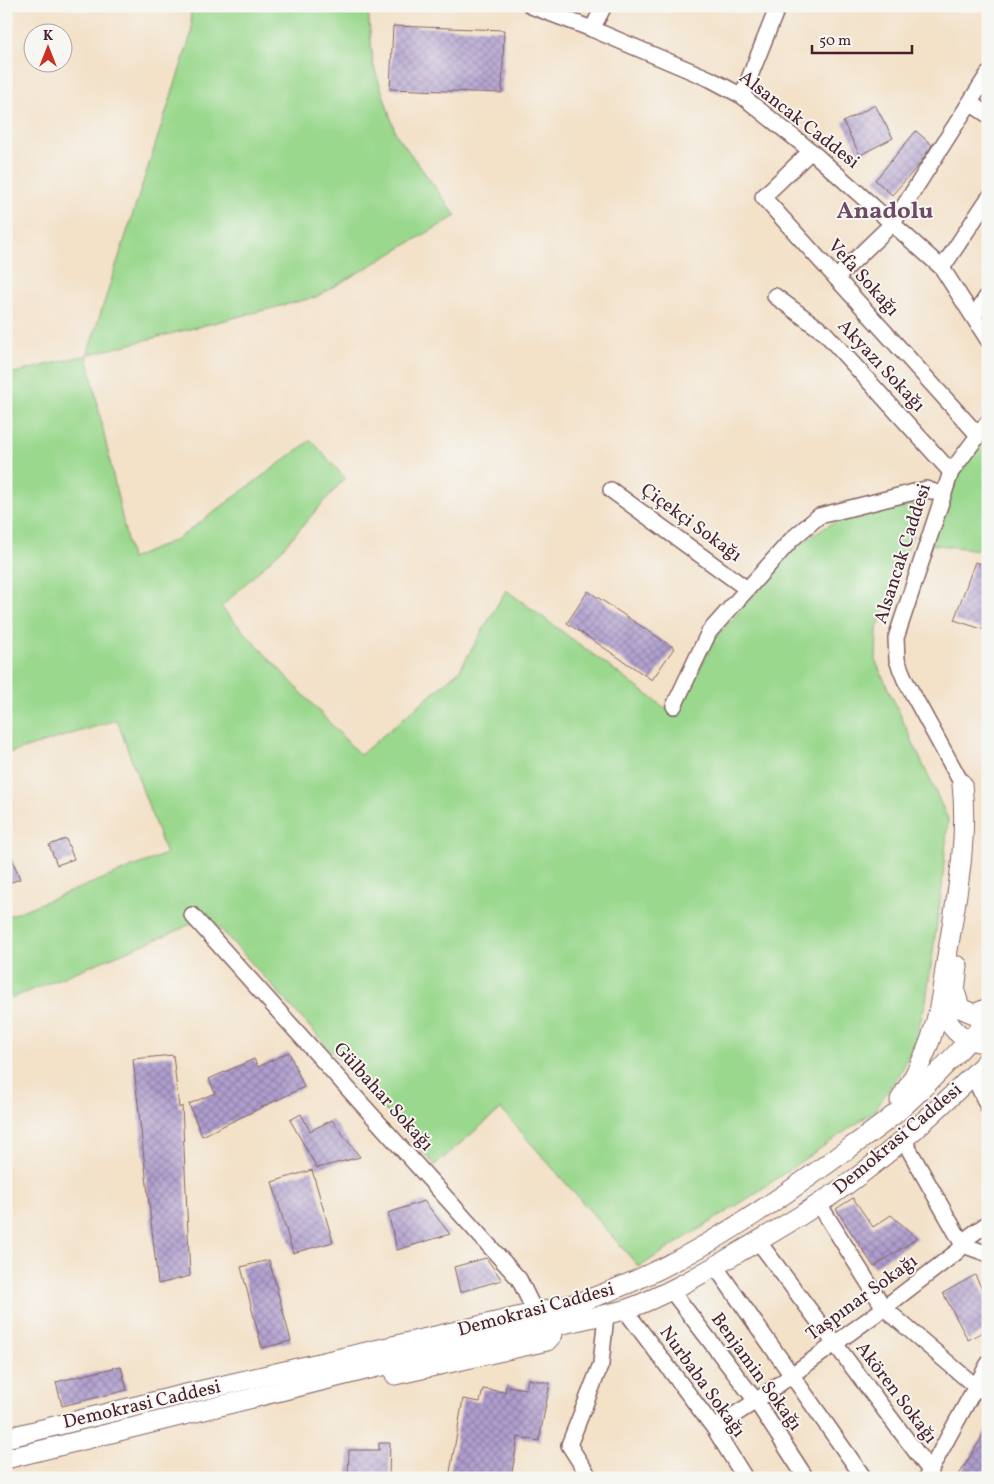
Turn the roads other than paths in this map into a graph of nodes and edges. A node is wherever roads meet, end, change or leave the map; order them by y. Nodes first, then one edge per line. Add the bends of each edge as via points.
1 (530, 6) edge
2 (604, 6) edge
3 (776, 7) edge
4 (592, 28) junction
5 (988, 74) edge
6 (742, 96) junction
7 (970, 103) junction
8 (988, 115) edge
9 (811, 151) junction
10 (988, 199) edge
11 (893, 223) junction
12 (942, 268) junction
13 (836, 278) junction
14 (988, 295) edge
15 (775, 296) dead end
16 (974, 316) junction
17 (988, 340) edge
18 (988, 422) edge
19 (978, 435) junction
20 (951, 472) junction
21 (610, 490) dead end
22 (943, 495) junction
23 (747, 589) junction
24 (674, 706) dead end
25 (962, 784) junction
26 (192, 915) dead end
27 (942, 990) junction
28 (988, 1008) edge
29 (988, 1020) edge
30 (969, 1039) junction
31 (988, 1043) edge
32 (988, 1060) edge
33 (973, 1075) junction
34 (988, 1107) edge
35 (886, 1121) junction
36 (902, 1139) junction
37 (819, 1204) junction
38 (988, 1223) edge
39 (758, 1241) junction
40 (963, 1245) junction
41 (988, 1254) edge
42 (715, 1266) junction
43 (671, 1290) junction
44 (884, 1308) junction
45 (625, 1310) junction
46 (535, 1312) junction
47 (606, 1315) junction
48 (554, 1326) junction
49 (834, 1344) junction
50 (988, 1364) edge
51 (791, 1375) junction
52 (982, 1390) edge
53 (756, 1402) junction
54 (714, 1428) junction
55 (6, 1438) edge
56 (6, 1458) edge
57 (928, 1475) edge
58 (590, 1478) edge
59 (745, 1478) edge
60 (806, 1478) edge
61 (864, 1478) edge

1 - 4 street, Alsancak Caddesi
2 - 4 street
3 - 6 street
4 - 6 street, Alsancak Caddesi
5 - 7 street
6 - 9 street, Alsancak Caddesi
7 - 8 street
7 - 11 street
9 - 11 street, Alsancak Caddesi
9 - 13 street, Vefa Sokağı via 763,197
10 - 12 street
11 - 12 street, Alsancak Caddesi
11 - 13 street
12 - 16 street, Alsancak Caddesi
13 - 19 street, Vefa Sokağı
14 - 16 street
15 - 20 street, Akyazı Sokağı via 825,333
16 - 17 street, Alsancak Caddesi
18 - 19 street, Alsancak Caddesi
19 - 20 street, Alsancak Caddesi
20 - 22 street, Alsancak Caddesi
21 - 23 street, Çiçekçi Sokağı
22 - 23 street via 926,489 819,516 792,538
22 - 25 street, Alsancak Caddesi via 896,638 905,680
23 - 24 street via 709,632
25 - 27 main road via 963,852
25 - 28 main road via 973,807 976,836 956,1001 960,1008 974,1014
26 - 46 street, Gülbahar Sokağı via 519,1278
27 - 30 main road via 948,1024
27 - 35 main road via 923,1059
29 - 30 main road, Demokrasi Caddesi
30 - 31 main road
30 - 35 main road, Demokrasi Caddesi
32 - 33 main road, Demokrasi Caddesi
33 - 34 street
33 - 36 main road, Demokrasi Caddesi
35 - 46 main road, Demokrasi Caddesi via 761,1210 657,1272 614,1291
36 - 37 main road, Demokrasi Caddesi via 862,1174
36 - 40 street
37 - 39 main road, Demokrasi Caddesi
37 - 44 street
38 - 40 street, Taşpınar Sokağı
39 - 42 main road, Demokrasi Caddesi
39 - 49 street, Akören Sokağı
40 - 41 street
40 - 44 street, Taşpınar Sokağı
42 - 43 main road, Demokrasi Caddesi
42 - 51 street
43 - 45 main road, Demokrasi Caddesi via 652,1301
43 - 53 street, Benjamin Sokağı
44 - 49 street, Taşpınar Sokağı
44 - 52 street
45 - 47 main road, Demokrasi Caddesi
45 - 54 street, Nurbaba Sokağı
46 - 48 main road via 551,1318
46 - 55 main road, Demokrasi Caddesi
47 - 48 main road, Demokrasi Caddesi
47 - 58 street via 601,1364 569,1445
48 - 56 main road, Demokrasi Caddesi
49 - 51 street, Taşpınar Sokağı
49 - 57 street, Akören Sokağı
50 - 52 street
51 - 53 street, Taşpınar Sokağı
51 - 61 street
52 - 57 street
53 - 54 street, Taşpınar Sokağı
53 - 60 street, Benjamin Sokağı
54 - 59 street, Nurbaba Sokağı

